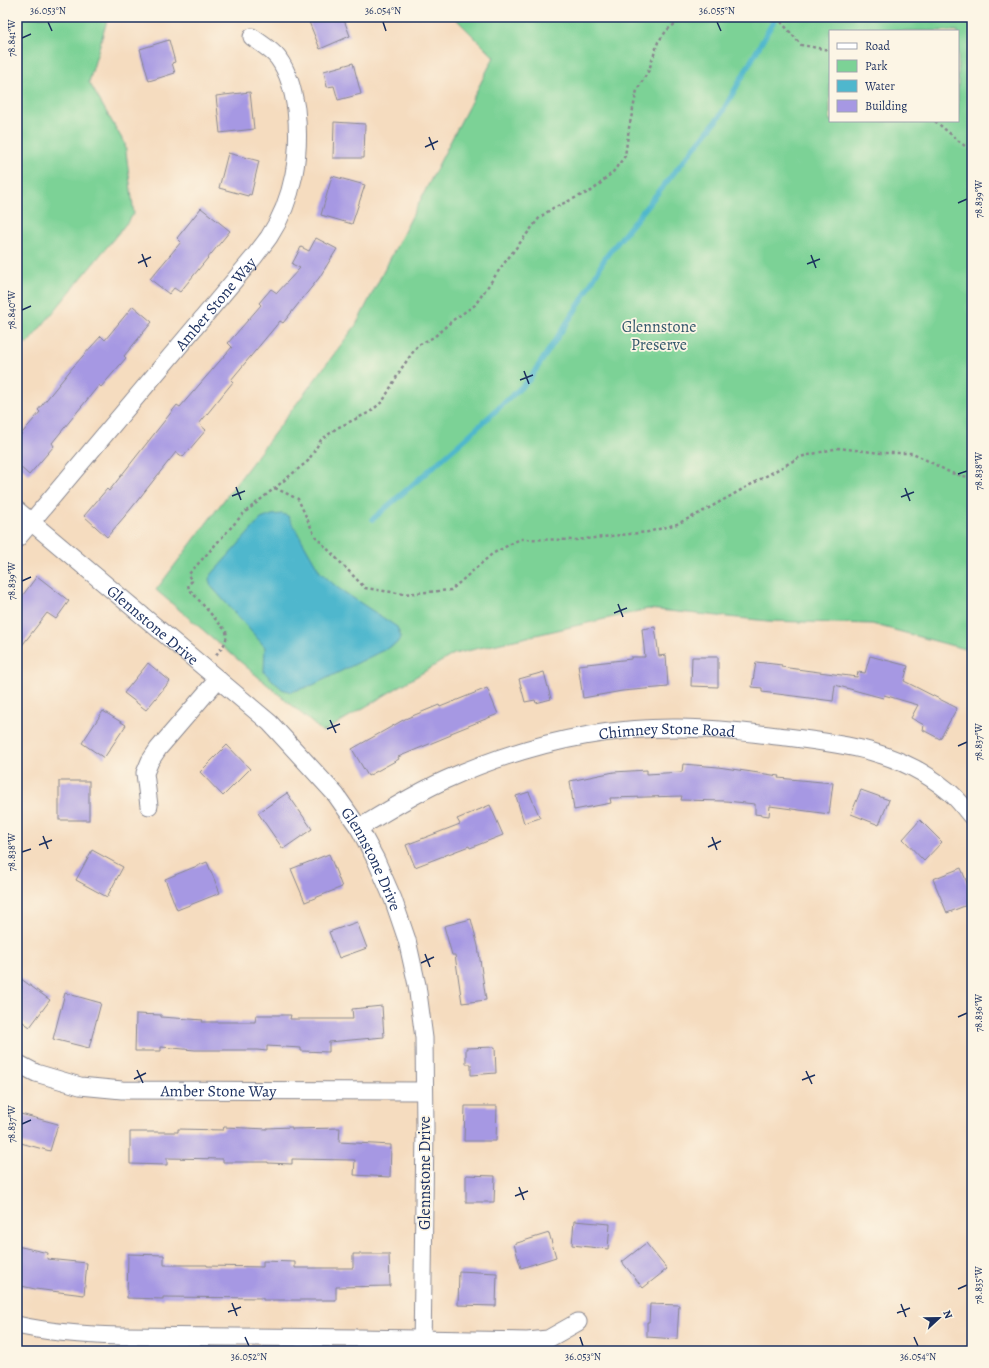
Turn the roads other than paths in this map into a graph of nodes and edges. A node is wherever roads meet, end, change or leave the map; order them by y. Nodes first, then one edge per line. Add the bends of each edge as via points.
1 (252, 37) dead end
2 (17, 510) edge
3 (31, 522) junction
4 (17, 539) edge
5 (218, 679) junction
6 (149, 806) dead end
7 (972, 817) edge
8 (359, 828) junction
9 (17, 1064) edge
10 (424, 1091) junction
11 (578, 1322) dead end
12 (17, 1325) edge
13 (422, 1345) edge

1 - 3 street, Amber Stone Way via 277,57 286,71 293,91 298,144 296,168 279,219 254,257
2 - 3 street, Glennstone Drive
3 - 4 street, Amber Stone Way
3 - 5 street, Glennstone Drive
5 - 6 street via 158,748 150,761 145,773
5 - 8 street, Glennstone Drive via 270,723 336,794
7 - 8 street, Chimney Stone Road via 948,790 896,760 869,750 838,743 714,729 677,728 591,734 507,755 443,781
8 - 10 street, Glennstone Drive via 376,860 407,940 417,985 424,1038
9 - 10 street, Amber Stone Way via 36,1074 80,1086 122,1090
10 - 13 street, Glennstone Drive
11 - 13 street via 548,1339
12 - 13 street via 41,1331 82,1335

